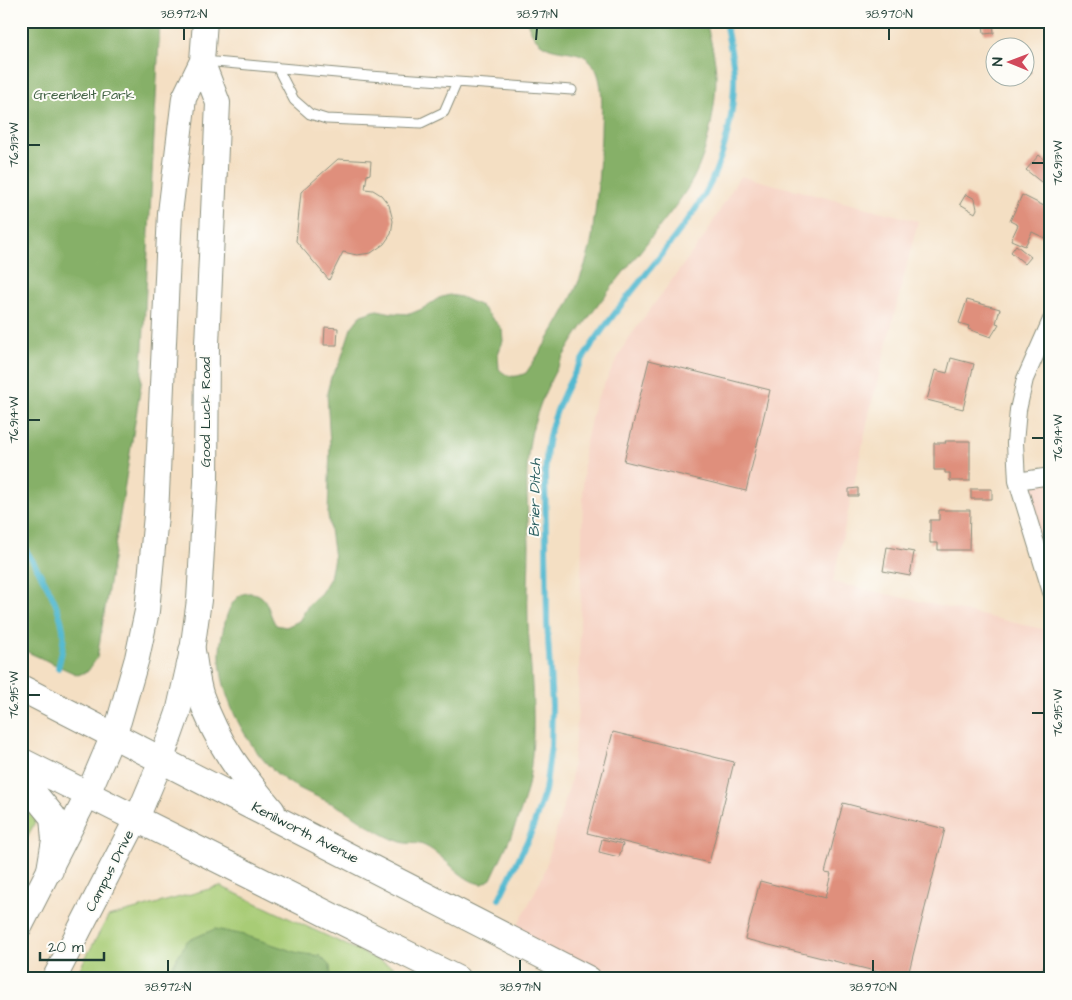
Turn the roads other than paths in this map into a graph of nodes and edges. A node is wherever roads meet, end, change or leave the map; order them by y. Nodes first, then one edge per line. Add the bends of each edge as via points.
1 (205, 21) edge
2 (202, 61) junction
3 (277, 68) junction
4 (457, 82) junction
5 (572, 90) dead end
6 (1051, 320) edge
7 (1051, 476) edge
8 (1017, 481) junction
9 (1051, 592) edge
10 (192, 651) junction
11 (21, 688) edge
12 (113, 736) junction
13 (21, 761) edge
14 (161, 761) junction
15 (21, 778) edge
16 (88, 794) junction
17 (137, 818) junction
18 (281, 821) junction
19 (50, 870) junction
20 (21, 925) edge
21 (1051, 971) edge
22 (54, 979) edge
23 (457, 979) edge
24 (588, 979) edge
25 (1049, 979) edge

1 - 2 main road, Good Luck Road
2 - 3 lane
2 - 10 main road, Good Luck Road via 218,103 207,344 206,482 199,600
2 - 12 main road, Good Luck Road via 184,98 170,213 156,515 147,611 135,667
3 - 4 lane
3 - 4 lane via 294,100 310,114 326,120 421,123 444,112
4 - 5 lane
6 - 8 street via 1025,379 1018,410 1015,443
7 - 8 street
8 - 9 street
10 - 14 main road, Good Luck Road via 178,713
10 - 18 main road via 200,695 225,752
11 - 12 main road, Kenilworth Avenue
12 - 14 main road, Kenilworth Avenue
12 - 16 main road
13 - 16 main road
14 - 17 main road, Campus Drive
14 - 18 main road, Kenilworth Avenue
15 - 19 main road via 53,817 55,840
16 - 17 main road
16 - 19 main road
17 - 22 main road, Campus Drive
17 - 23 main road
18 - 24 main road, Kenilworth Avenue
19 - 20 main road
21 - 25 street

